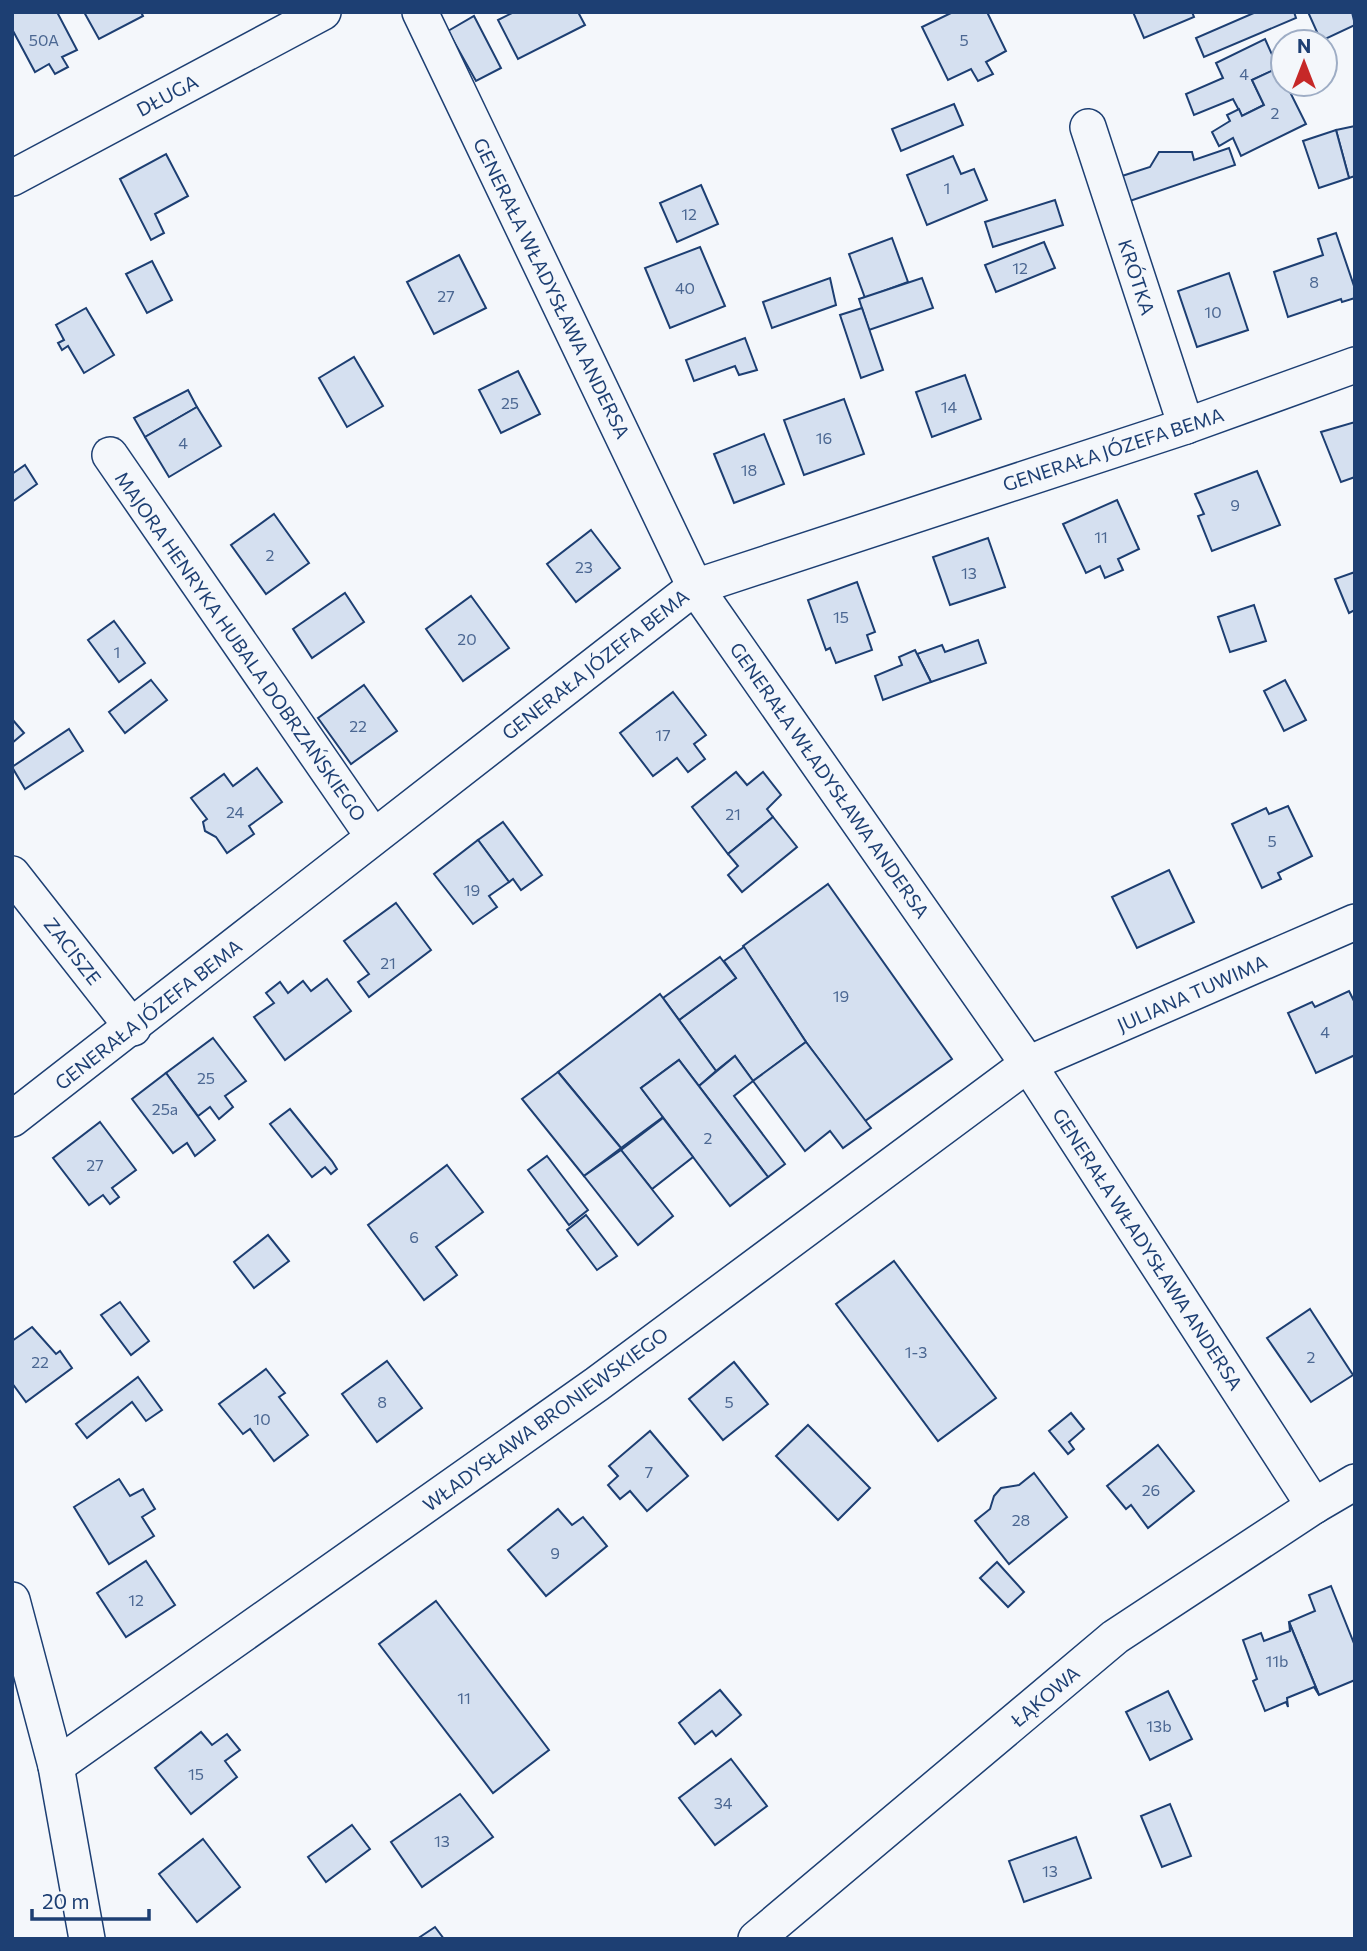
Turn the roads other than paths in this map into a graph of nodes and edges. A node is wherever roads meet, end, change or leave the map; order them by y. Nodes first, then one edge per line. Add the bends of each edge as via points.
1 (323, 12) edge
2 (421, 12) edge
3 (1088, 127) dead end
4 (12, 178) edge
5 (1355, 365) edge
6 (1186, 426) junction
7 (110, 455) dead end
8 (695, 587) junction
9 (373, 836) junction
10 (12, 874) edge
11 (1355, 922) edge
12 (133, 1028) junction
13 (1028, 1064) junction
14 (12, 1119) edge
15 (1355, 1482) edge
16 (1314, 1506) junction
17 (12, 1600) edge
18 (55, 1766) junction
19 (88, 1939) edge
20 (756, 1939) edge

1 - 4 street, DŁUGA
2 - 8 street, GENERAŁA WŁADYSŁAWA ANDERSA
3 - 6 street, KRÓTKA
5 - 6 street, GENERAŁA JÓZEFA BEMA
6 - 8 street, GENERAŁA JÓZEFA BEMA
7 - 9 street, MAJORA HENRYKA HUBALA DOBRZAŃSKIEGO
8 - 9 street, GENERAŁA JÓZEFA BEMA
8 - 13 street, GENERAŁA WŁADYSŁAWA ANDERSA
9 - 12 street, GENERAŁA JÓZEFA BEMA
10 - 12 street, ZACISZE
11 - 13 street, JULIANA TUWIMA
12 - 14 street, GENERAŁA JÓZEFA BEMA
13 - 16 street, GENERAŁA WŁADYSŁAWA ANDERSA
13 - 18 street, WŁADYSŁAWA BRONIEWSKIEGO via 597,1384
15 - 16 street, ŁĄKOWA
16 - 20 street, ŁĄKOWA via 1115,1637
17 - 18 street
18 - 19 street

